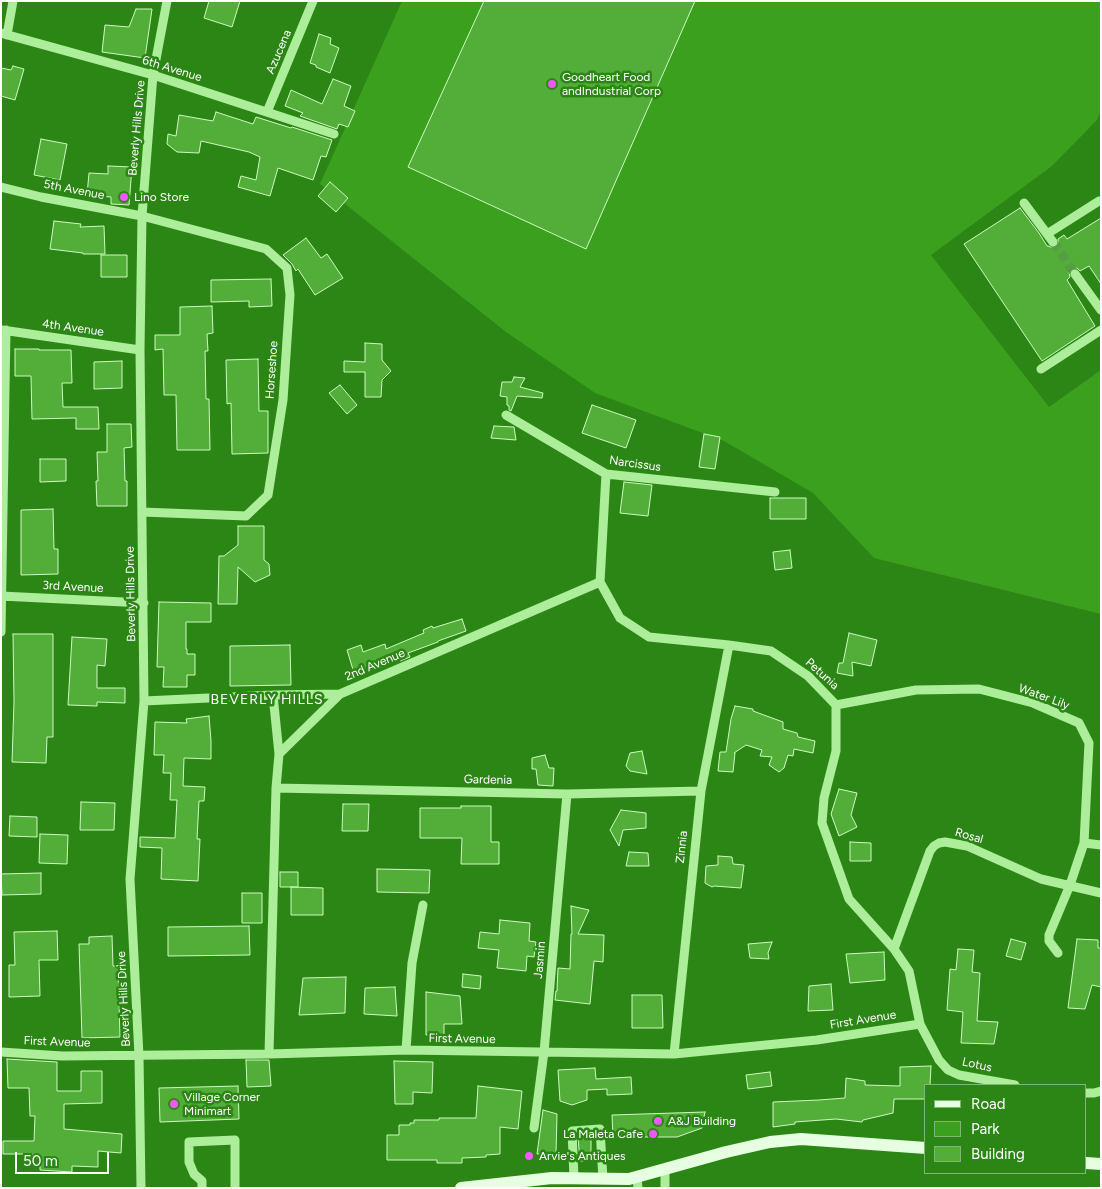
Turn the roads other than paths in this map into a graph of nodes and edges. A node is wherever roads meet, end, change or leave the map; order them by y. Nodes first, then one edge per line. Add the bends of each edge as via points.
1 (12, 1) edge
2 (167, 1) edge
3 (314, 1) edge
4 (4, 34) edge
5 (153, 75) junction
6 (267, 112) junction
7 (334, 134) dead end
8 (1, 188) edge
9 (1099, 201) dead end
10 (1024, 203) dead end
11 (142, 216) junction
12 (1047, 234) junction
13 (1053, 242) tunnel mouth
14 (1075, 274) tunnel mouth
15 (1101, 310) edge
16 (4, 330) edge
17 (1101, 330) edge
18 (140, 350) junction
19 (1041, 369) dead end
20 (506, 416) dead end
21 (606, 474) junction
22 (775, 492) dead end
23 (142, 512) junction
24 (600, 582) junction
25 (1, 596) edge
26 (144, 603) junction
27 (1, 632) edge
28 (729, 645) junction
29 (340, 694) junction
30 (273, 695) junction
31 (144, 701) junction
32 (836, 705) junction
33 (279, 754) junction
34 (276, 788) junction
35 (701, 791) junction
36 (566, 794) junction
37 (1084, 843) junction
38 (1101, 845) edge
39 (1070, 885) junction
40 (1101, 893) edge
41 (423, 905) dead end
42 (894, 949) junction
43 (1058, 953) dead end
44 (920, 1024) junction
45 (406, 1050) junction
46 (1, 1052) edge
47 (544, 1052) junction
48 (269, 1054) junction
49 (674, 1054) junction
50 (139, 1056) junction
51 (939, 1060) joint
52 (1010, 1084) edge
53 (1101, 1090) edge
54 (1087, 1093) edge
55 (534, 1128) dead end
56 (924, 1148) edge
57 (1087, 1163) edge
58 (1101, 1164) edge
59 (665, 1170) junction
60 (635, 1181) edge
61 (572, 1183) edge
62 (603, 1183) edge
63 (141, 1188) edge
64 (202, 1188) edge
65 (235, 1188) edge
66 (461, 1188) edge
67 (665, 1188) edge

1 - 4 street
2 - 5 street, Beverly Hills Drive
3 - 6 street, Azucena
4 - 5 street, 6th Avenue
5 - 6 street, 6th Avenue
5 - 11 street, Beverly Hills Drive
6 - 7 street, 6th Avenue
8 - 11 street, 5th Avenue
9 - 12 street
10 - 12 street
11 - 18 street, Beverly Hills Drive
11 - 23 street, Horseshoe via 266,249 287,268 290,295 283,400 268,495 246,516
12 - 13 street
14 - 15 street
16 - 18 street, 4th Avenue
16 - 25 street
17 - 19 street
18 - 23 street, Beverly Hills Drive
20 - 21 street, Narcissus
21 - 22 street, Narcissus
21 - 24 street
23 - 26 street, Beverly Hills Drive
24 - 28 street, Petunia via 620,618 649,637
24 - 29 street, 2nd Avenue
25 - 26 street, 3rd Avenue
25 - 27 street
26 - 31 street, Beverly Hills Drive
28 - 32 street, Petunia via 771,651 808,676
28 - 35 street, Zinnia
29 - 30 street, 2nd Avenue
29 - 33 street
30 - 31 street, 2nd Avenue
30 - 33 street
31 - 50 street, Beverly Hills Drive via 130,879
32 - 37 street, Water Lily via 916,690 979,690 1033,704 1079,723 1089,743
32 - 42 street, Petunia via 836,751 824,798 822,823 849,899
33 - 34 street
34 - 36 street, Gardenia
34 - 48 street
35 - 36 street, Gardenia
35 - 49 street, Zinnia
36 - 47 street, Jasmin
37 - 38 street
37 - 39 street, Water Lily
39 - 40 street, Rosal
39 - 42 street, Rosal via 1041,879 967,846 939,843 930,851
39 - 43 street, Water Lily via 1049,935 1049,941
41 - 45 street via 412,962
42 - 44 street, Petunia via 909,971
44 - 49 street, First Avenue via 817,1040
44 - 51 street, Petunia
45 - 47 street, First Avenue
45 - 48 street, First Avenue
46 - 50 street, First Avenue
47 - 49 street, First Avenue
47 - 55 street, Jasmin
48 - 50 street, First Avenue
50 - 63 street, Beverly Hills Drive
51 - 52 street, Lotus via 948,1070 960,1075
53 - 54 street
56 - 59 main road via 801,1139 726,1152
57 - 58 main road
59 - 60 main road
59 - 67 street
60 - 62 main road
61 - 62 main road
61 - 62 street via 572,1131 600,1130
61 - 66 main road via 552,1178
64 - 65 street via 202,1181 194,1174 189,1162 189,1142 235,1140

